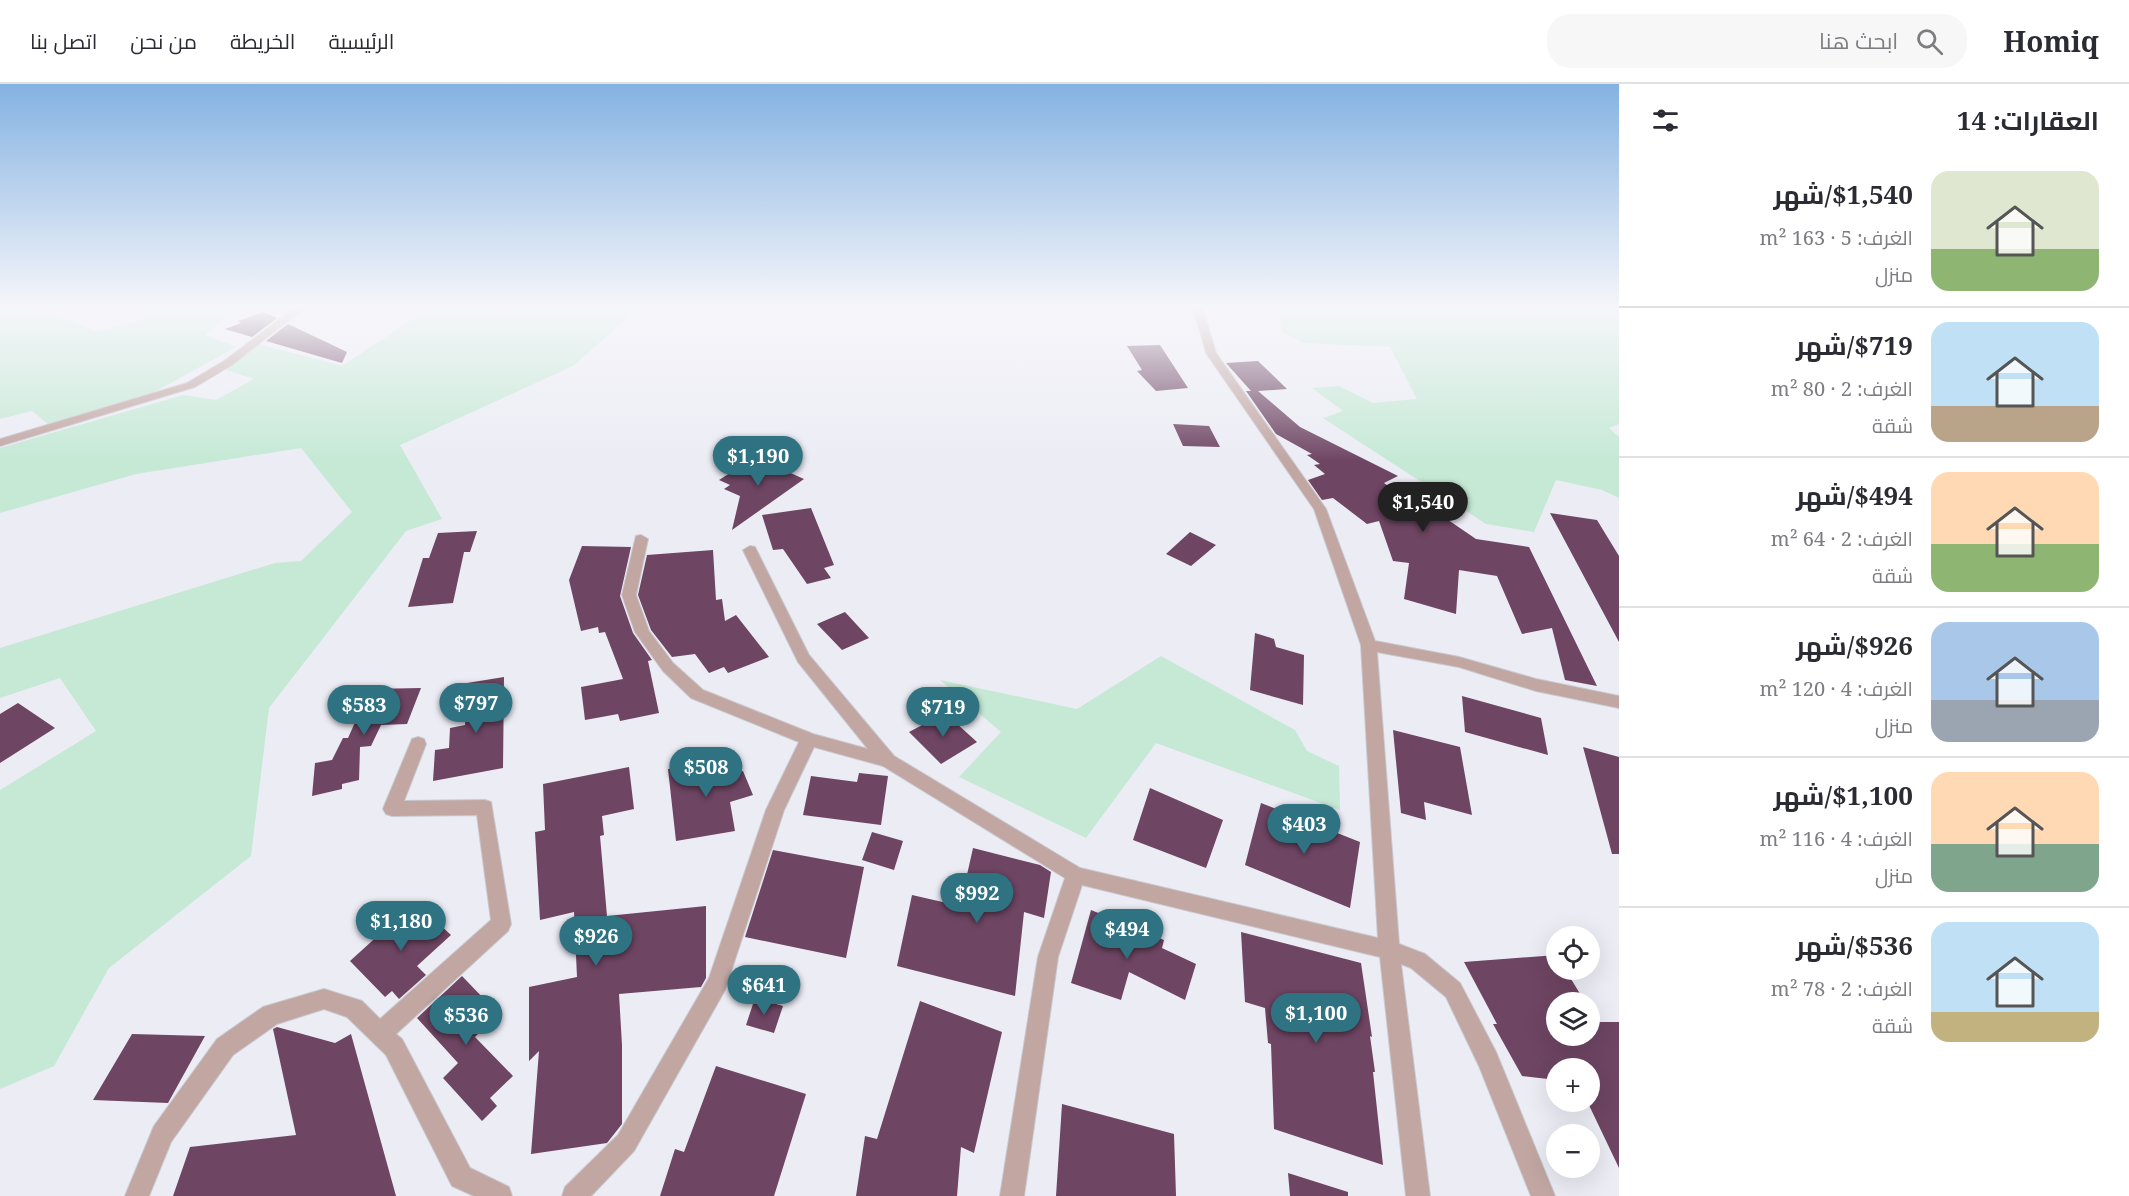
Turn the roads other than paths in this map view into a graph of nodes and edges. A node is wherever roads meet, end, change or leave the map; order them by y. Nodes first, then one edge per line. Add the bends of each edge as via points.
1 (235, 358) edge
2 (1214, 358) edge
3 (0, 443) edge
4 (641, 539) dead end
5 (750, 550) dead end
6 (1369, 645) junction
7 (1619, 702) edge
8 (809, 739) junction
9 (418, 744) dead end
10 (888, 761) junction
11 (1076, 875) junction
12 (1389, 950) junction
13 (380, 1034) junction
14 (137, 1196) edge
15 (500, 1196) edge
16 (574, 1196) edge
17 (1012, 1196) edge
18 (1418, 1196) edge
19 (1543, 1196) edge

1 - 3 street via 191,385
2 - 6 street via 1320,509
4 - 8 street via 630,595 642,632 668,666 697,694
5 - 10 street via 803,658
6 - 7 street via 1459,662 1536,685
6 - 12 street
8 - 10 street
8 - 16 street via 776,810 718,983 626,1143
9 - 13 street via 392,808 485,807 501,924
10 - 11 street
11 - 12 street
11 - 17 street via 1048,957
12 - 18 street
12 - 19 street via 1418,961 1453,990 1488,1060
13 - 14 street via 354,1009 324,999 271,1015 225,1047 162,1134
13 - 15 street via 394,1047 461,1177

